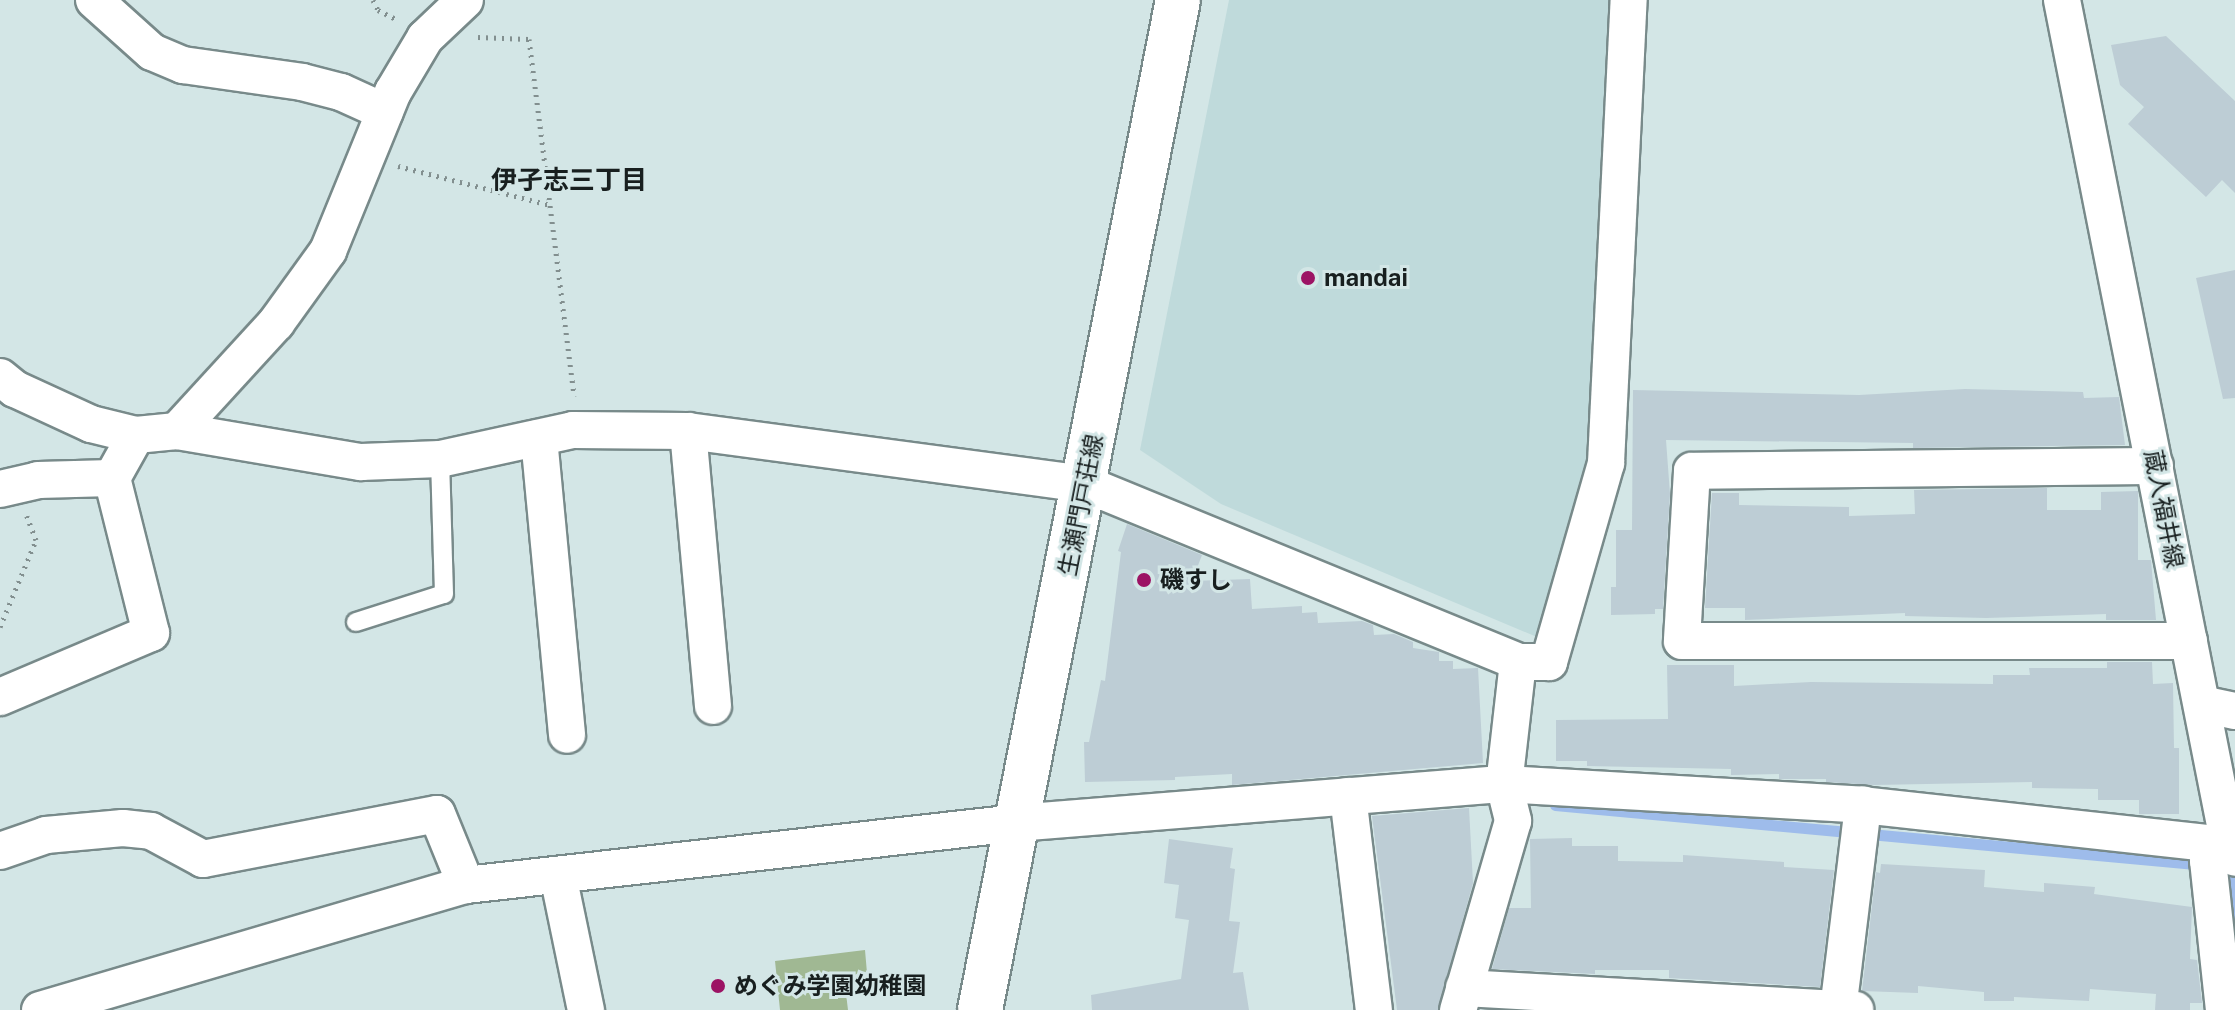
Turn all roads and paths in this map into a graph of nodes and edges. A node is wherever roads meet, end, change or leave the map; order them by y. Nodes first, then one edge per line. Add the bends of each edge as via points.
1 (94, 0) edge
2 (373, 0) edge
3 (465, 0) edge
4 (1178, 0) edge
5 (1629, 0) edge
6 (2062, 0) edge
7 (428, 34) junction
8 (385, 112) junction
9 (366, 158) junction
10 (550, 205) junction
11 (0, 377) edge
12 (579, 430) junction
13 (177, 431) junction
14 (688, 431) junction
15 (136, 435) junction
16 (539, 438) junction
17 (440, 459) junction
18 (2155, 466) junction
19 (112, 478) junction
20 (1085, 484) junction
21 (8, 487) edge
22 (356, 622) dead end
23 (0, 627) edge
24 (2189, 641) junction
25 (1518, 662) junction
26 (0, 697) edge
27 (713, 706) dead end
28 (2218, 708) edge
29 (567, 735) dead end
30 (1504, 784) junction
31 (1348, 796) junction
32 (1863, 805) junction
33 (1016, 823) junction
34 (0, 851) edge
35 (2223, 857) edge
36 (558, 875) junction
37 (466, 885) junction
38 (1461, 999) edge
39 (40, 1010) edge
40 (586, 1010) edge
41 (980, 1010) edge
42 (1374, 1010) edge
43 (1838, 1010) edge
44 (1855, 1010) edge
45 (2224, 1010) edge

1 - 8 street via 152,52 183,65 302,82
2 - 7 path via 378,10
3 - 7 street
4 - 20 main road, 生瀬門戸荘線
5 - 25 street via 1606,463 1549,662
6 - 18 street, 蔵人福井線
7 - 8 street
7 - 10 path via 529,39
8 - 9 street
9 - 10 path
9 - 13 street via 328,251 276,323
10 - 12 path
11 - 15 street via 91,424
12 - 14 street
12 - 16 street
13 - 15 street
13 - 17 street via 361,462
14 - 20 street
14 - 27 street
15 - 19 street
16 - 17 street
16 - 29 street
17 - 22 lane via 444,594
18 - 24 street, 蔵人福井線
18 - 24 street via 1692,471 1682,641
19 - 21 street via 38,480
19 - 26 street via 151,633
20 - 25 street
20 - 33 main road, 生瀬門戸荘線
21 - 23 path via 36,540
24 - 28 street, 蔵人福井線
25 - 30 street
28 - 35 street, 蔵人福井線
30 - 31 street
30 - 32 street
30 - 38 street via 1513,821
31 - 33 street
31 - 42 street
32 - 35 street
32 - 43 street
33 - 36 street
33 - 41 main road, 生瀬門戸荘線
34 - 37 street via 46,835 123,828 151,831 203,859 437,814
35 - 45 street, 蔵人福井線
36 - 37 street
36 - 40 street
37 - 39 street
38 - 43 street
43 - 44 street

